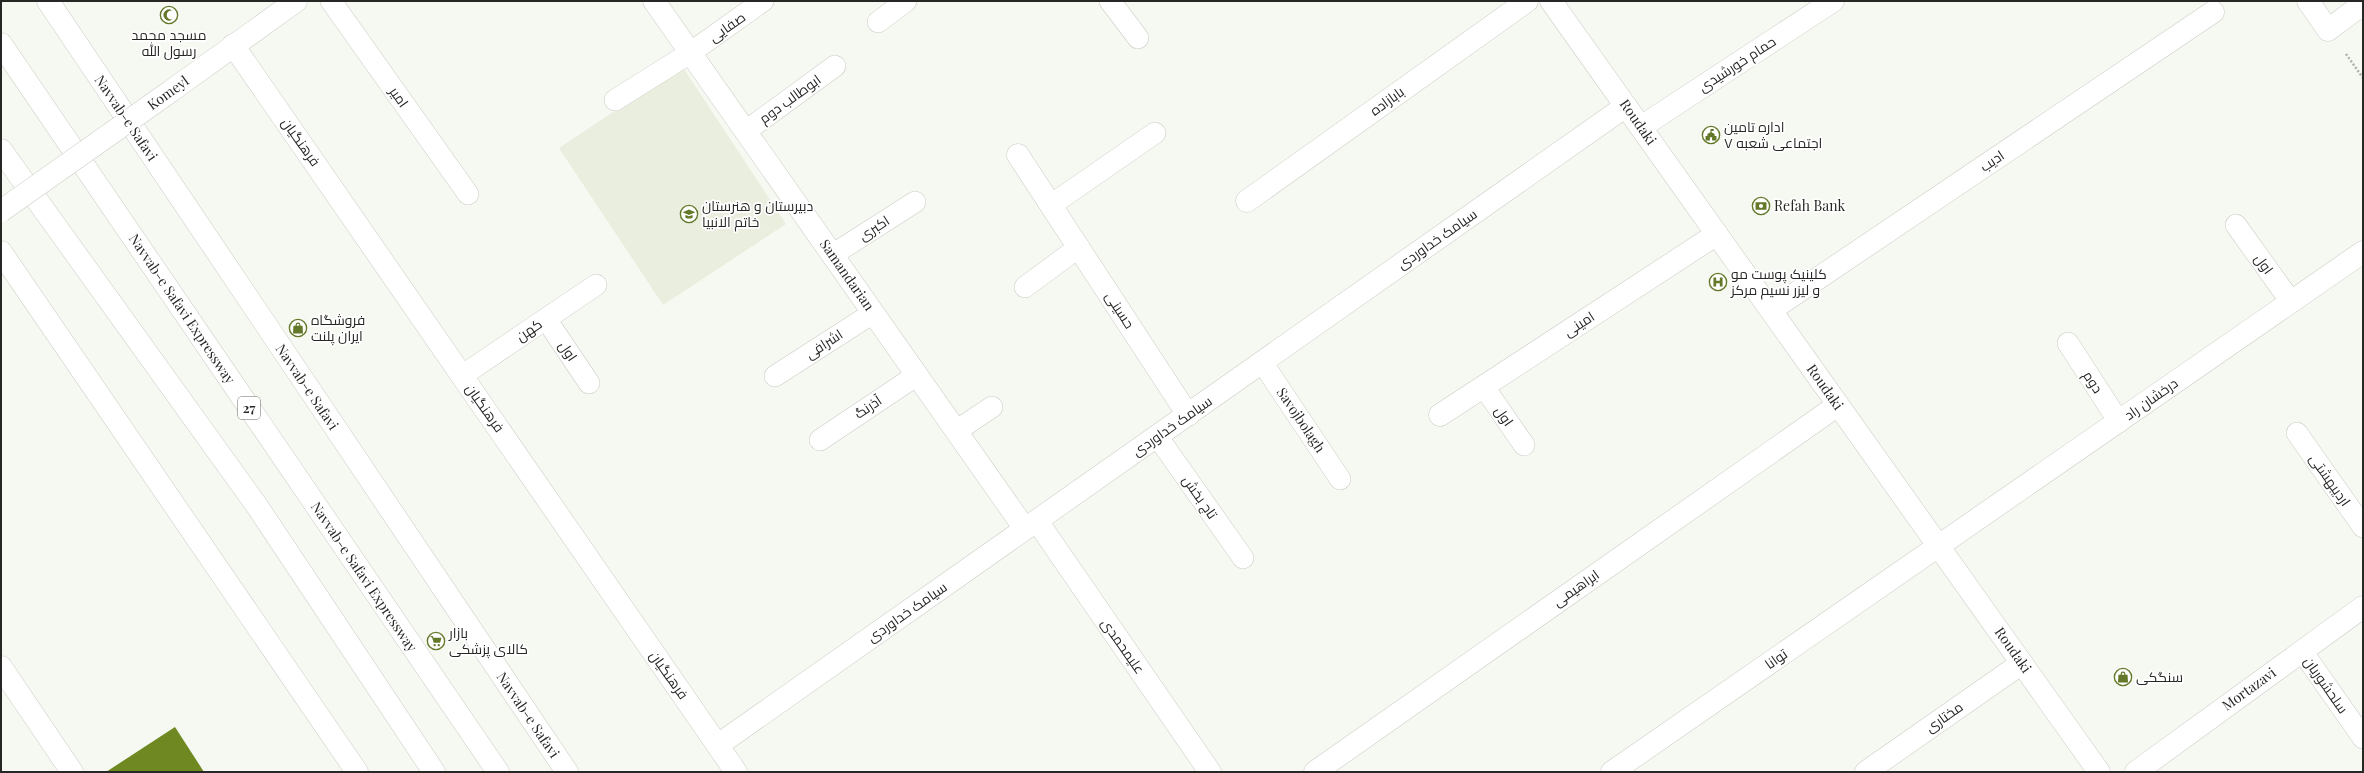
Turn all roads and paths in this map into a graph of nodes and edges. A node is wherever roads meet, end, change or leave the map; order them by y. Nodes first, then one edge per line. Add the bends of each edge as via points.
1 (48, 1) edge
2 (296, 1) edge
3 (331, 1) edge
4 (763, 1) edge
5 (906, 1) edge
6 (1110, 1) edge
7 (1527, 1) edge
8 (1833, 1) edge
9 (2308, 1) edge
10 (1553, 2) edge
11 (660, 3) edge
12 (2363, 4) edge
13 (2213, 12) dead end
14 (878, 22) dead end
15 (1138, 38) dead end
16 (1, 44) edge
17 (234, 45) junction
18 (690, 53) junction
19 (835, 66) dead end
20 (615, 100) dead end
21 (1626, 106) junction
22 (1641, 127) junction
23 (746, 131) junction
24 (1155, 133) dead end
25 (1, 150) edge
26 (1018, 155) dead end
27 (468, 194) dead end
28 (1247, 201) dead end
29 (915, 202) dead end
30 (1051, 206) junction
31 (1, 211) edge
32 (2236, 225) dead end
33 (1717, 234) junction
34 (1078, 247) junction
35 (1, 252) edge
36 (2363, 252) edge
37 (832, 255) junction
38 (596, 285) dead end
39 (1025, 287) dead end
40 (2291, 302) junction
41 (1771, 310) junction
42 (873, 313) junction
43 (546, 318) junction
44 (2068, 343) dead end
45 (1262, 362) junction
46 (463, 375) junction
47 (916, 375) junction
48 (775, 376) dead end
49 (589, 383) dead end
50 (1484, 387) junction
51 (1838, 405) junction
52 (992, 407) dead end
53 (1188, 415) junction
54 (1440, 415) dead end
55 (2119, 422) junction
56 (956, 430) junction
57 (2297, 433) dead end
58 (1157, 436) junction
59 (820, 440) dead end
60 (1524, 445) dead end
61 (1340, 479) dead end
62 (1031, 525) junction
63 (2363, 527) edge
64 (1939, 546) junction
65 (1243, 558) dead end
66 (2363, 607) edge
67 (2302, 651) junction
68 (2022, 663) junction
69 (1, 667) edge
70 (2363, 738) edge
71 (718, 745) junction
72 (72, 772) edge
73 (357, 772) edge
74 (434, 772) edge
75 (498, 772) edge
76 (567, 772) edge
77 (736, 772) edge
78 (1210, 772) edge
79 (1315, 772) edge
80 (1612, 772) edge
81 (1866, 772) edge
82 (2099, 772) edge
83 (2136, 772) edge

1 - 76 main road, Navvab-e Safavi
2 - 17 main road, Komeyl
3 - 27 lane, امیر
4 - 18 lane, صفایی
5 - 14 lane
6 - 15 lane
7 - 28 main road, بابازاده
8 - 22 main road, حمام خورشیدی
9 - 12 main road via 2328,30
10 - 21 main road, Roudaki
11 - 18 main road, Samandarian
13 - 41 main road, ادیب
16 - 75 main road, Navvab-e Safavi Expressway / 27
17 - 31 main road, Komeyl, bridge
17 - 46 main road, فرهنگیان
18 - 20 lane, صفایی
18 - 23 main road, Samandarian
19 - 23 lane, ابوطالب دوم
21 - 22 main road, Roudaki
21 - 45 main road, سیامک خداوردی
22 - 33 main road, Roudaki
23 - 37 main road, Samandarian
24 - 30 lane
25 - 74 main road via 256,506
26 - 30 main road, حسینی
29 - 37 lane, اکبری
30 - 34 main road, حسینی
32 - 40 lane, اول
33 - 41 main road, Roudaki
33 - 50 main road, امینی
34 - 39 lane
34 - 53 main road, حسینی
35 - 73 main road
36 - 40 main road, درخشان راد
37 - 42 main road, Samandarian
38 - 43 lane, کهن
40 - 55 main road, درخشان راد
41 - 51 main road, Roudaki
42 - 47 main road, Samandarian
42 - 48 lane, اشرافی
43 - 46 lane, کهن
43 - 49 lane, اول
44 - 55 lane, دوم
45 - 53 main road, سیامک خداوردی
45 - 61 lane, Savojbolagh
46 - 71 main road, فرهنگیان
47 - 56 main road, Samandarian
47 - 59 lane, آذرنگ
50 - 54 main road, امینی
50 - 60 lane, اول
51 - 64 main road, Roudaki
51 - 79 main road, ابراهیمی
52 - 56 lane
53 - 58 main road, سیامک خداوردی
55 - 64 main road, درخشان راد
56 - 62 main road, Samandarian
57 - 63 lane, اردیبهشتی
58 - 62 main road, سیامک خداوردی
58 - 65 lane, تاج بخش
62 - 71 main road, سیامک خداوردی
62 - 78 main road, علیمحمدی
64 - 68 main road, Roudaki
64 - 80 main road, توانا
66 - 67 main road, Mortazavi
67 - 70 lane, سلحشوریان
67 - 83 main road, Mortazavi
68 - 81 main road, مختاری
68 - 82 main road, Roudaki
69 - 72 main road
71 - 77 main road, فرهنگیان

